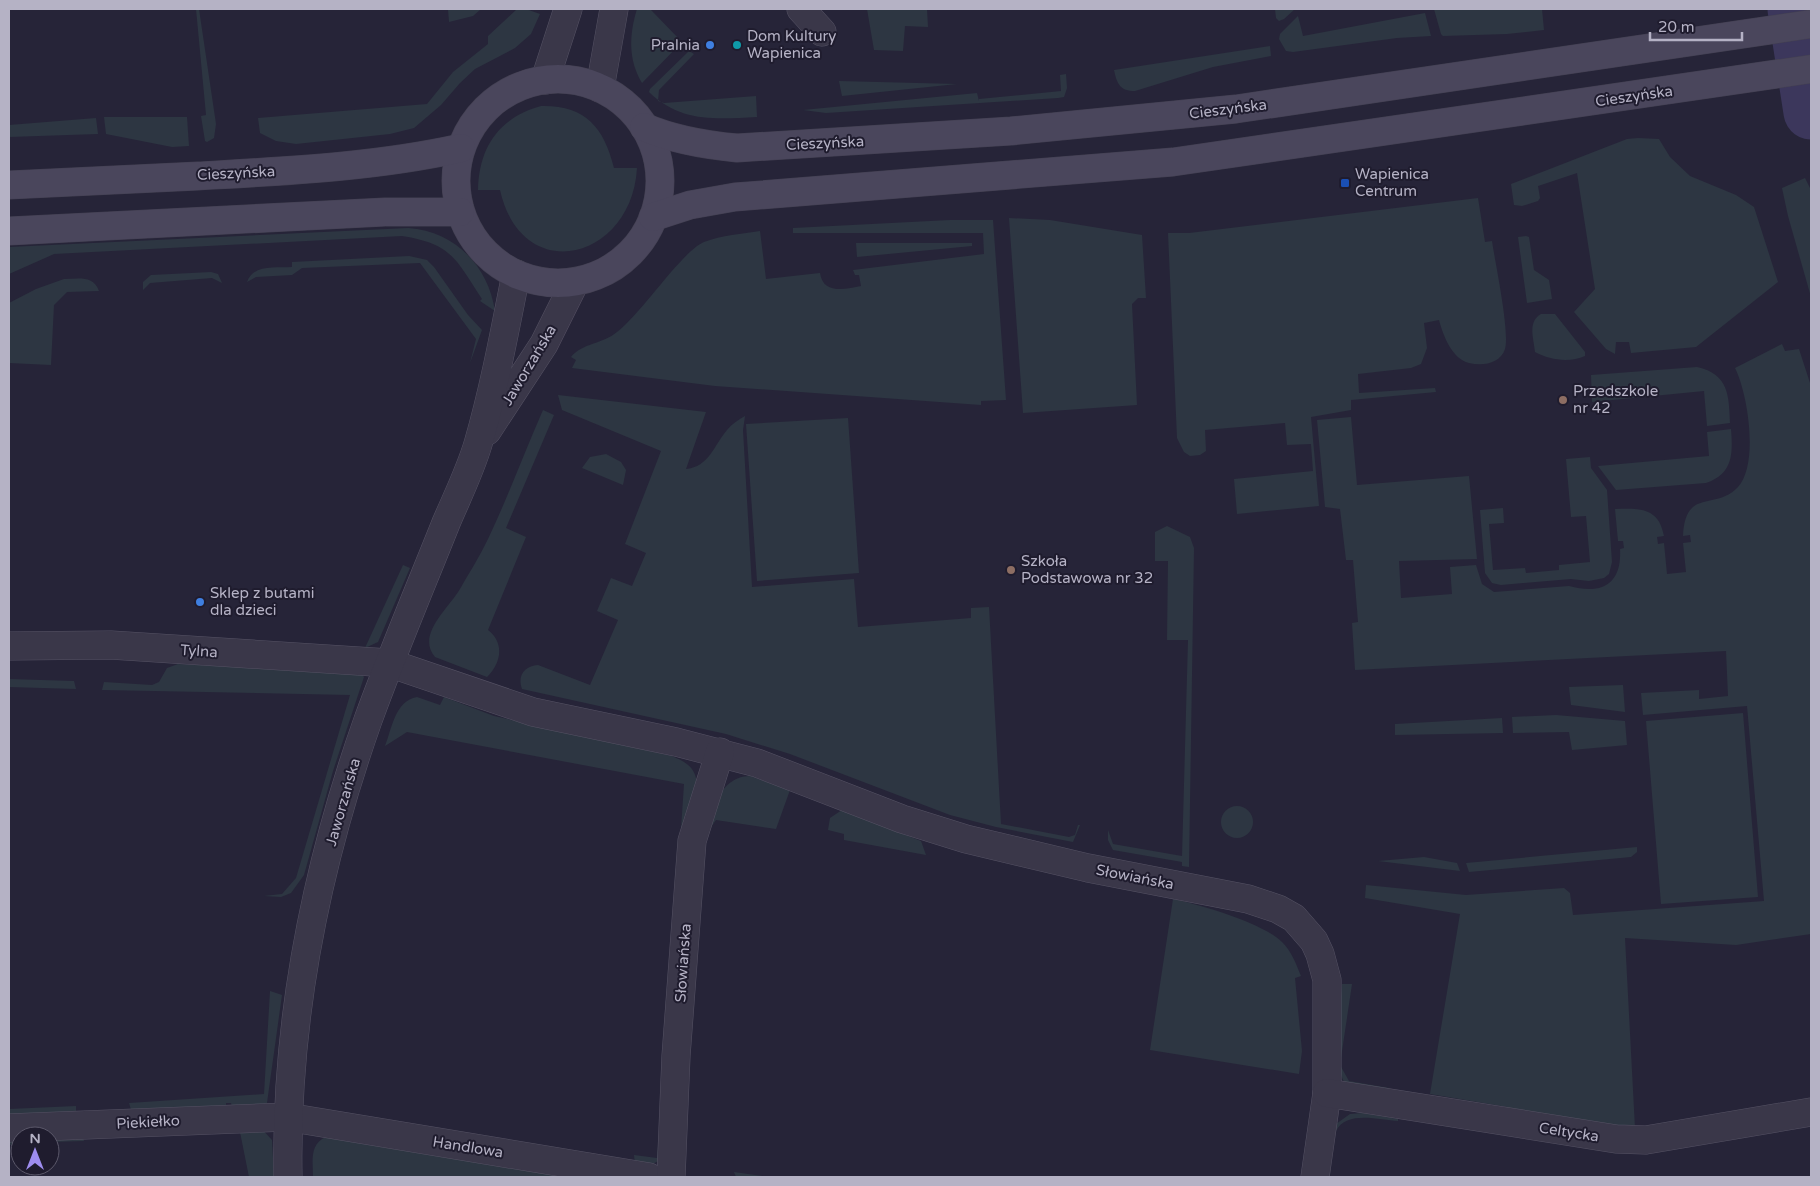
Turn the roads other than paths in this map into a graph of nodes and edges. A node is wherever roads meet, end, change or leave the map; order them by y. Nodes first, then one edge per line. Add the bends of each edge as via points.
1 (568, 9) edge
2 (614, 9) edge
3 (801, 9) edge
4 (1811, 24) edge
5 (822, 32) dead end
6 (1811, 69) edge
7 (545, 80) junction
8 (600, 88) junction
9 (644, 127) junction
10 (461, 148) junction
11 (9, 185) edge
12 (460, 212) junction
13 (653, 217) junction
14 (9, 231) edge
15 (516, 274) junction
16 (575, 282) junction
17 (478, 445) junction
18 (9, 646) edge
19 (389, 664) junction
20 (720, 752) junction
21 (1327, 1093) junction
22 (1811, 1112) edge
23 (287, 1117) junction
24 (9, 1128) edge
25 (288, 1177) edge
26 (649, 1177) edge
27 (671, 1177) edge
28 (1315, 1177) edge

1 - 7 street
2 - 8 street
3 - 5 street
4 - 9 main road, Cieszyńska via 1236,109 1088,125 737,148 701,144
6 - 13 main road, Cieszyńska via 1173,162 735,197 690,205
7 - 8 main road via 573,81
7 - 10 main road via 518,87 493,102 474,123
8 - 9 main road via 625,104
9 - 13 main road via 659,171 659,193
10 - 11 main road, Cieszyńska via 365,165
10 - 12 main road via 456,169
12 - 14 main road via 376,212
12 - 15 main road via 481,249
13 - 16 main road via 641,240 622,260
15 - 16 main road via 545,282
15 - 17 street, Jaworzańska
16 - 17 street, Jaworzańska via 544,344
17 - 19 street, Jaworzańska
18 - 19 street, Tylna via 111,646
19 - 20 street, Słowiańska via 533,712
19 - 23 street, Jaworzańska via 351,772 320,886 300,989
20 - 21 street, Słowiańska via 966,839 1088,868 1248,898 1278,909 1305,929 1320,954 1325,970 1328,996
20 - 27 street, Słowiańska via 692,841 676,1056
21 - 22 street, Celtycka via 1624,1140 1646,1140
21 - 28 street, Słowiańska
23 - 24 street, Piekiełko
23 - 25 street, Jaworzańska
23 - 26 street, Handlowa

